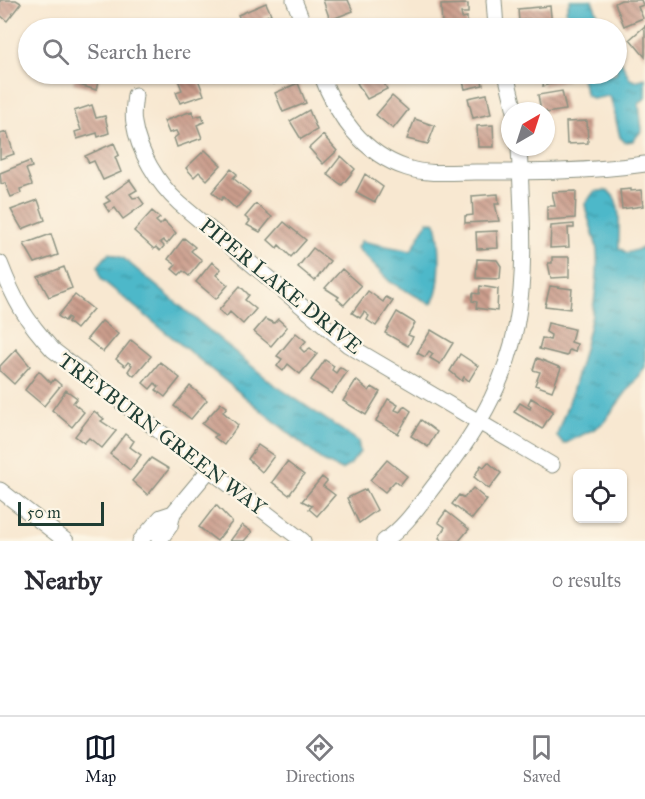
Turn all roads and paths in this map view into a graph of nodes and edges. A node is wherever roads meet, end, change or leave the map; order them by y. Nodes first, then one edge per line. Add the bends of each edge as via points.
1 (294, 0) edge
2 (494, 0) edge
3 (301, 18) edge
4 (495, 18) edge
5 (326, 84) edge
6 (508, 84) edge
7 (135, 95) dead end
8 (513, 102) edge
9 (519, 156) edge
10 (645, 164) edge
11 (520, 172) junction
12 (0, 262) edge
13 (479, 424) junction
14 (552, 465) dead end
15 (209, 470) junction
16 (0, 490) edge
17 (173, 513) junction
18 (66, 541) edge
19 (140, 541) edge
20 (159, 541) edge
21 (303, 541) edge
22 (384, 541) edge

1 - 3 street
2 - 4 street
5 - 11 street via 341,117 358,137 375,152 408,168
6 - 8 street
7 - 13 street, PIPER LAKE DRIVE via 133,121 140,148 176,200 335,335
9 - 11 street
10 - 11 street
11 - 13 street via 524,260 520,313 504,371
12 - 15 street, TREYBURN GREEN WAY via 26,321 53,350
13 - 14 street, PIPER LAKE DRIVE
13 - 22 street via 404,523
15 - 17 street
15 - 21 street, TREYBURN GREEN WAY
16 - 18 street
17 - 19 street via 161,517
17 - 20 street via 170,526

